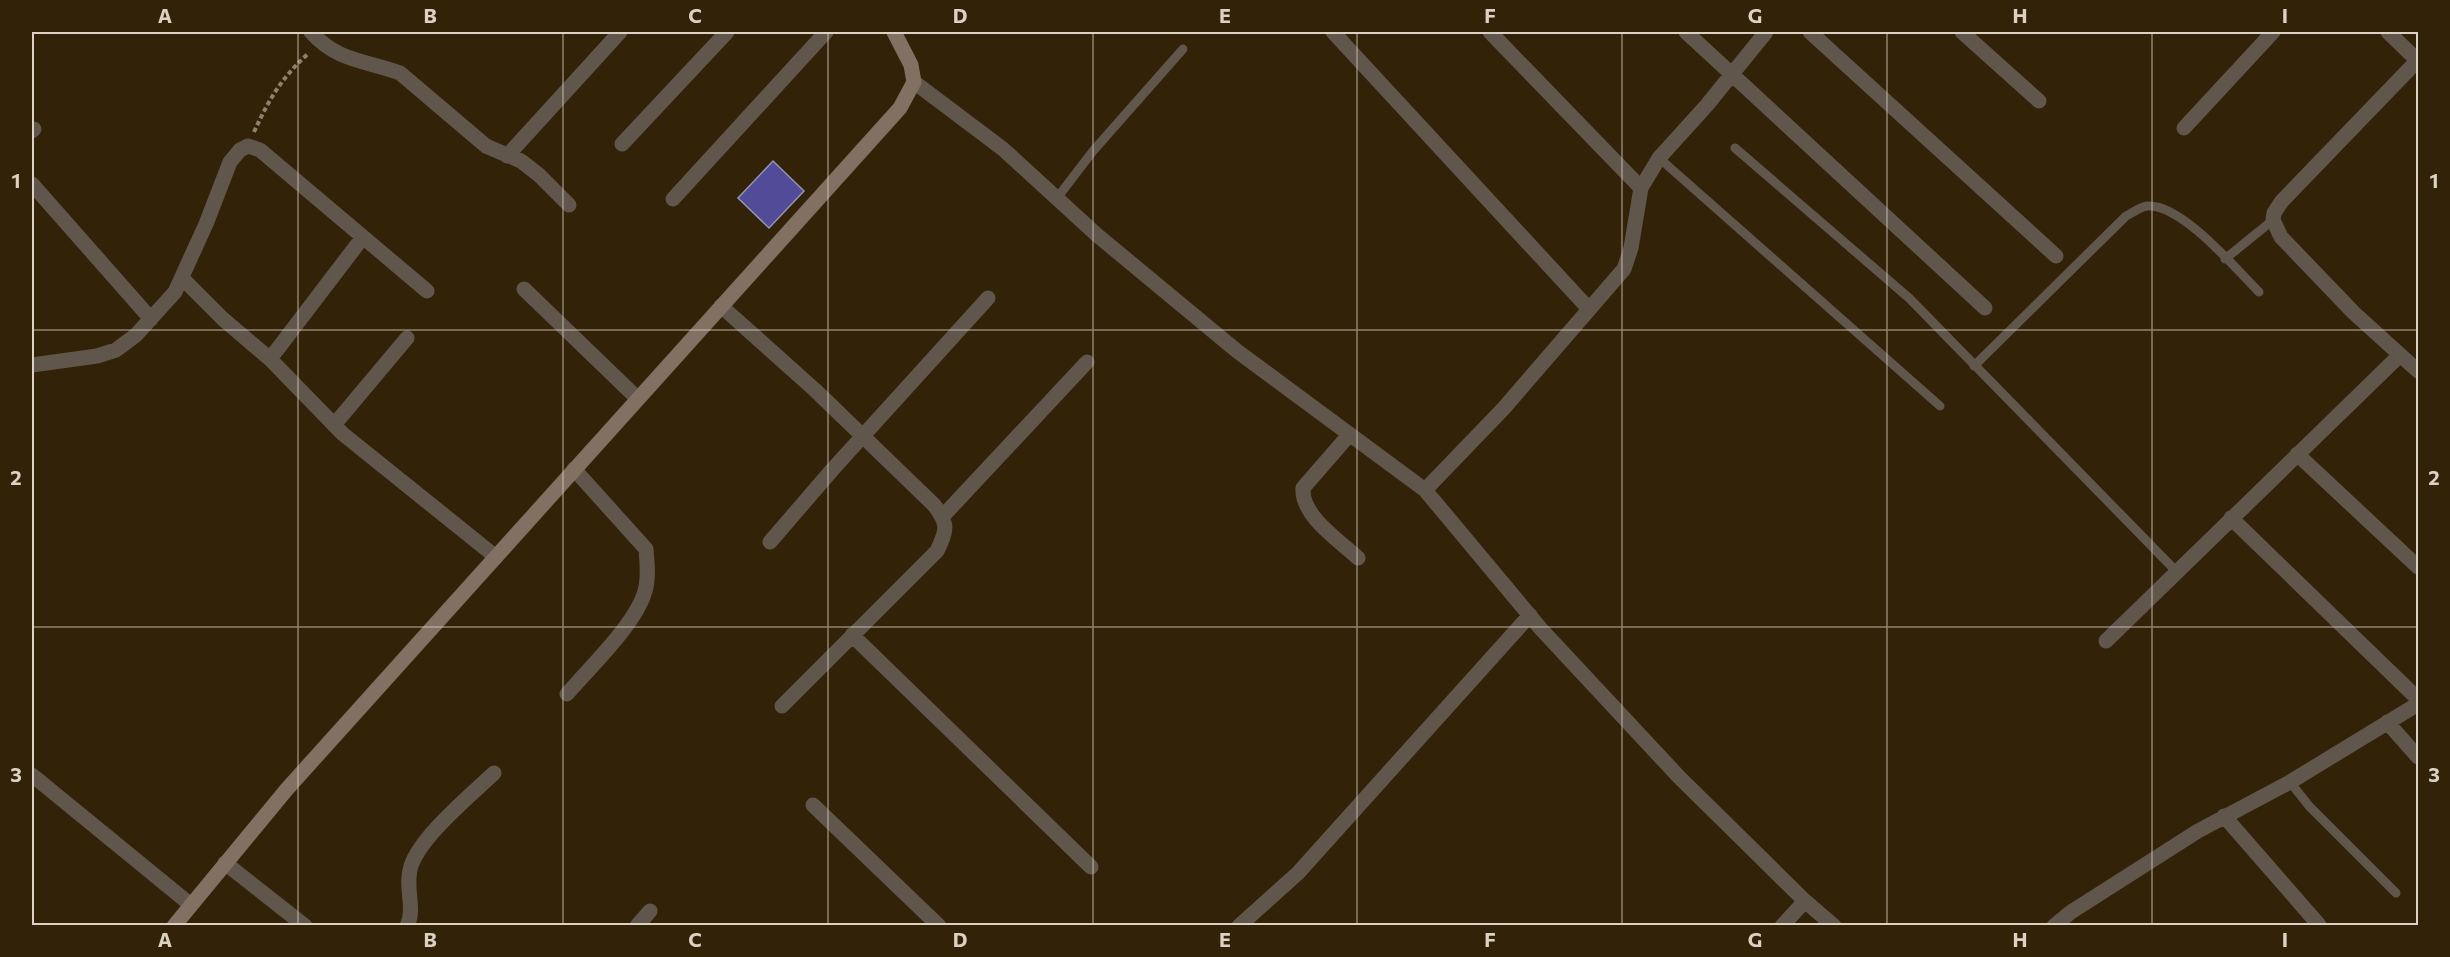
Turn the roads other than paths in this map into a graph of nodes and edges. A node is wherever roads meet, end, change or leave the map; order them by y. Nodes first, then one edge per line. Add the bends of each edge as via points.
1 (620, 32) edge
2 (727, 32) edge
3 (826, 32) edge
4 (894, 32) edge
5 (1333, 32) edge
6 (1490, 32) edge
7 (1686, 32) edge
8 (1766, 32) edge
9 (1810, 32) edge
10 (1962, 32) edge
11 (2273, 32) edge
12 (2388, 32) edge
13 (316, 37) edge
14 (1183, 49) dead end
15 (2418, 60) edge
16 (1731, 75) junction
17 (914, 82) junction
18 (2039, 101) dead end
19 (2184, 128) dead end
20 (622, 144) dead end
21 (1735, 148) dead end
22 (507, 156) junction
23 (1659, 158) junction
24 (32, 184) edge
25 (1641, 188) junction
26 (1057, 198) junction
27 (673, 199) dead end
28 (569, 205) dead end
29 (2273, 220) junction
30 (363, 237) junction
31 (2056, 256) dead end
32 (2226, 259) junction
33 (182, 278) junction
34 (524, 289) dead end
35 (427, 291) dead end
36 (2259, 292) dead end
37 (988, 298) dead end
38 (721, 306) junction
39 (1984, 308) dead end
40 (1589, 309) junction
41 (151, 319) junction
42 (407, 338) dead end
43 (2400, 355) junction
44 (270, 359) junction
45 (1087, 362) dead end
46 (32, 365) edge
47 (1974, 366) junction
48 (2418, 371) edge
49 (637, 398) junction
50 (1940, 406) dead end
51 (334, 425) junction
52 (1349, 435) junction
53 (863, 436) junction
54 (2297, 454) junction
55 (574, 469) junction
56 (1425, 490) junction
57 (943, 516) junction
58 (2231, 518) junction
59 (770, 542) dead end
60 (496, 557) junction
61 (1358, 558) dead end
62 (2418, 567) edge
63 (2176, 571) junction
64 (1530, 615) junction
65 (852, 635) junction
66 (2106, 641) dead end
67 (567, 694) dead end
68 (2418, 701) edge
69 (782, 706) dead end
70 (2387, 722) junction
71 (2418, 757) edge
72 (494, 773) dead end
73 (32, 775) edge
74 (2290, 782) junction
75 (813, 805) dead end
76 (2224, 816) junction
77 (225, 863) junction
78 (1091, 867) dead end
79 (2396, 892) dead end
80 (1804, 901) junction
81 (191, 905) junction
82 (650, 911) dead end
83 (2319, 925) edge
84 (174, 926) edge
85 (305, 926) edge
86 (407, 926) edge
87 (637, 926) edge
88 (939, 926) edge
89 (1239, 926) edge
90 (1782, 926) edge
91 (1834, 926) edge
92 (2054, 926) edge

1 - 22 street
2 - 20 street
3 - 27 street
4 - 17 main road via 911,65
5 - 40 street
6 - 25 street
7 - 16 street
8 - 16 street
9 - 31 street
10 - 18 street
11 - 19 street
12 - 15 street
13 - 22 street via 351,60 400,73 486,146
14 - 26 lane
15 - 29 street via 2282,201
16 - 23 street
16 - 39 street
17 - 26 street via 1003,149
17 - 38 main road via 900,108
21 - 47 lane via 1909,298
22 - 28 street via 539,175
23 - 25 street
23 - 50 lane
24 - 41 street
25 - 40 street via 1624,269
26 - 52 street via 1237,351
29 - 32 lane
29 - 43 street via 2281,237
30 - 33 street via 260,150 248,146 230,162
30 - 35 street
30 - 44 street
32 - 36 lane
32 - 47 lane via 2190,224 2163,208 2145,206 2126,216
33 - 41 street via 176,292
33 - 44 street via 223,320
34 - 49 street
37 - 53 street
38 - 49 main road
38 - 53 street
40 - 56 street via 1504,408
41 - 46 street via 116,350
42 - 51 street
43 - 48 street
43 - 54 street
44 - 51 street
45 - 57 street
47 - 63 lane
49 - 55 main road
51 - 60 street
52 - 56 street
52 - 61 street via 1303,488 1302,500
53 - 57 street
53 - 59 street
54 - 58 street
54 - 62 street
55 - 60 main road
55 - 67 street via 635,534 646,549 647,564 645,591 633,618
56 - 64 street
57 - 65 street via 946,531 937,551
58 - 63 street
58 - 68 street
60 - 77 main road
63 - 66 street
64 - 80 street via 1679,777
64 - 89 street via 1298,873
65 - 69 street
65 - 78 street
68 - 70 street
70 - 71 street
70 - 74 street
72 - 86 street via 430,836 411,865
73 - 81 street
74 - 76 street
74 - 79 lane
75 - 88 street
76 - 83 street
76 - 92 street
77 - 81 main road
77 - 85 street
80 - 90 street
80 - 91 street
81 - 84 main road
82 - 87 street

